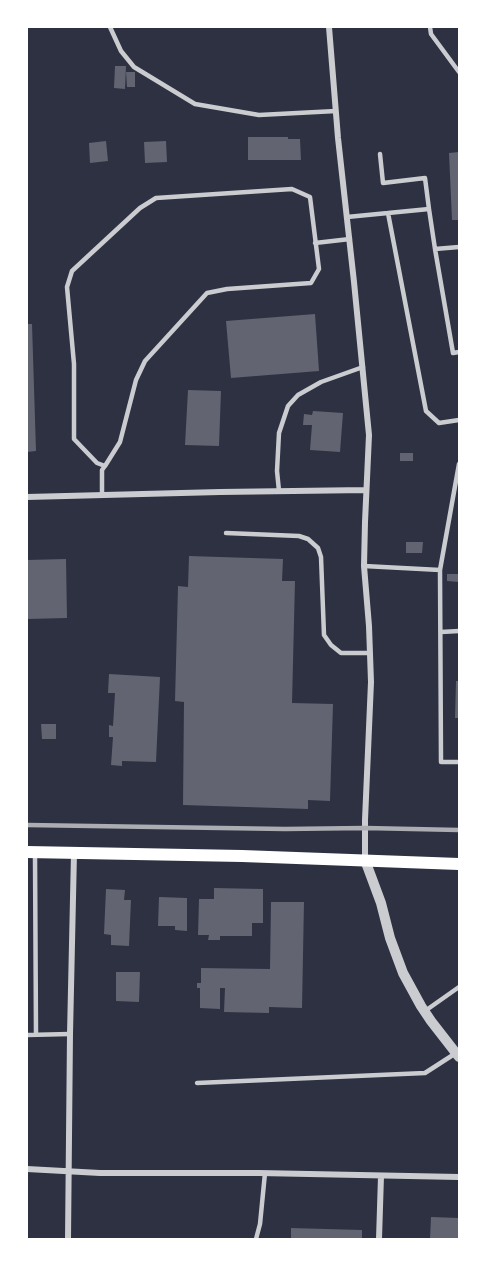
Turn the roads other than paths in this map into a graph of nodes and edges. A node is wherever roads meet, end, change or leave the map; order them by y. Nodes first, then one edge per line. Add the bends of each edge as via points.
1 (110, 27) edge
2 (329, 27) edge
3 (430, 27) edge
4 (459, 72) edge
5 (336, 111) junction
6 (380, 154) dead end
7 (429, 209) junction
8 (388, 213) junction
9 (347, 217) junction
10 (350, 239) junction
11 (315, 243) junction
12 (459, 247) edge
13 (435, 249) junction
14 (459, 352) edge
15 (363, 367) junction
16 (459, 420) edge
17 (459, 464) edge
18 (105, 466) junction
19 (366, 490) junction
20 (279, 491) junction
21 (102, 495) junction
22 (27, 497) edge
23 (226, 533) dead end
24 (364, 566) junction
25 (440, 570) junction
26 (459, 631) edge
27 (441, 632) junction
28 (370, 653) junction
29 (459, 762) edge
30 (31, 852) edge
31 (74, 852) junction
32 (366, 860) junction
33 (459, 864) edge
34 (459, 987) edge
35 (424, 1011) junction
36 (70, 1034) junction
37 (27, 1035) edge
38 (36, 1035) junction
39 (457, 1055) edge
40 (198, 1083) dead end
41 (27, 1169) edge
42 (68, 1171) junction
43 (265, 1173) junction
44 (381, 1176) junction
45 (459, 1177) edge
46 (68, 1239) edge
47 (256, 1239) edge
48 (379, 1239) edge

1 - 5 lane via 134,67 195,104 259,116
2 - 5 street
3 - 4 lane
5 - 9 street
6 - 7 lane via 383,183 425,178
7 - 8 lane
7 - 13 lane
8 - 9 lane
8 - 16 lane via 426,411 440,423
9 - 10 street
10 - 11 lane
10 - 15 street
11 - 18 lane via 319,269 311,282 207,293 144,361 120,442
11 - 18 lane via 310,197 292,189 156,198 72,271 67,287 74,364 74,440
12 - 13 lane
13 - 14 lane via 453,353
15 - 19 street via 369,435
15 - 20 lane via 321,382 298,395 288,406 279,433
17 - 25 lane
18 - 21 lane
19 - 20 street
19 - 24 street
20 - 21 street
21 - 22 street
23 - 28 lane via 308,539 318,548 321,558 324,634 341,653
24 - 25 lane
24 - 28 street
25 - 27 lane
26 - 27 lane
27 - 29 lane via 441,762
28 - 32 street
30 - 31 main road
30 - 38 lane
31 - 32 main road
31 - 36 street
32 - 33 main road
32 - 35 street via 403,973
34 - 35 lane
35 - 39 street
36 - 38 lane
36 - 42 street
37 - 38 lane
39 - 40 lane via 425,1073
41 - 42 street
42 - 43 street
42 - 46 street
43 - 44 street
43 - 47 lane
44 - 45 street
44 - 48 street

